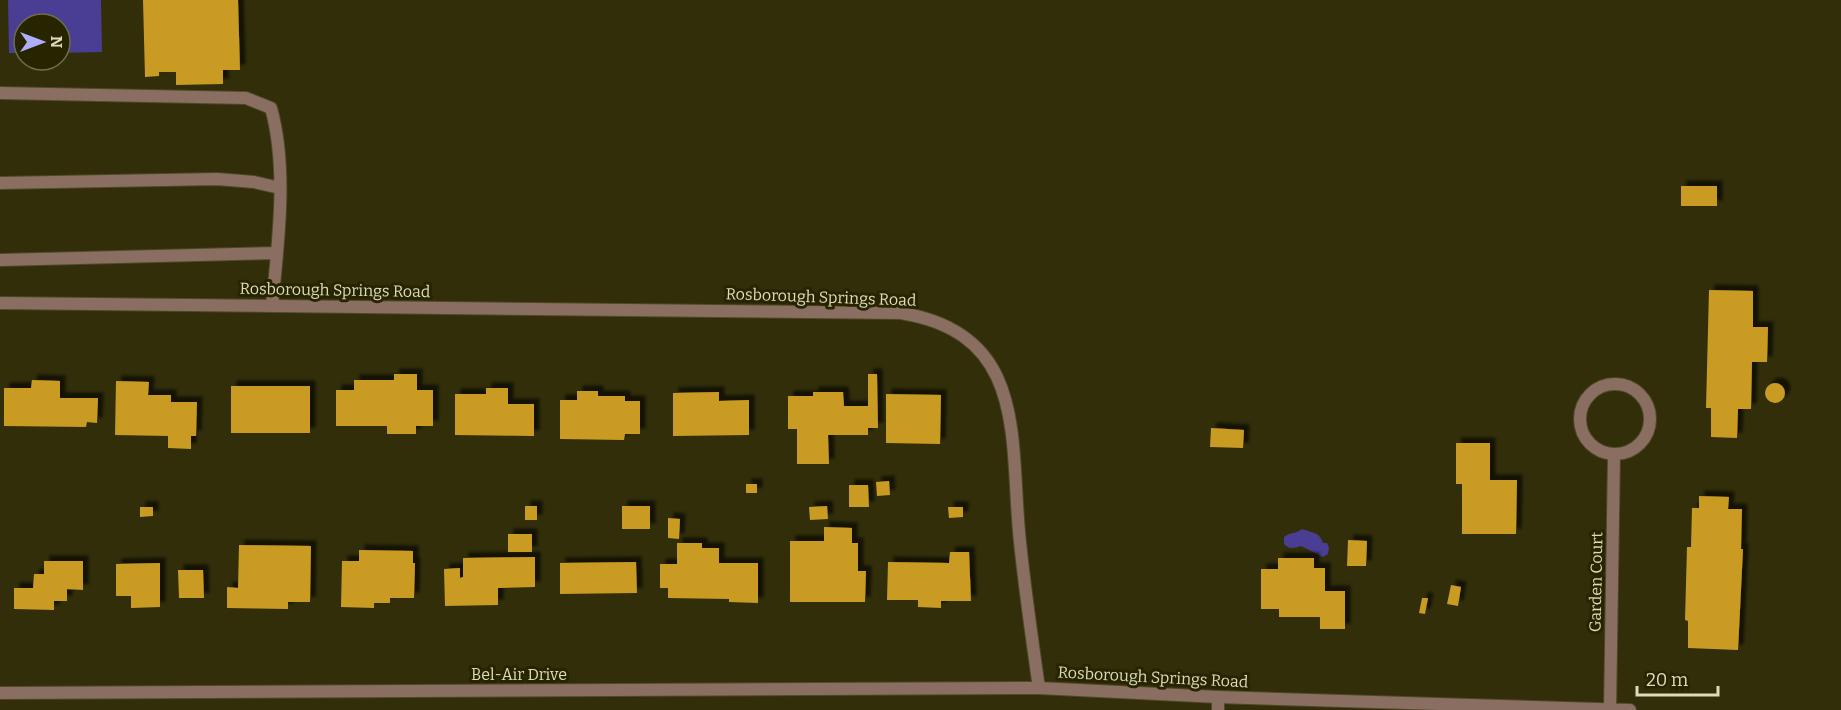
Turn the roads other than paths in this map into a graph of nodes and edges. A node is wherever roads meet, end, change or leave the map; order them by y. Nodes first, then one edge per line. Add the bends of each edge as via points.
1 (0, 93) edge
2 (0, 183) edge
3 (280, 188) junction
4 (277, 253) junction
5 (0, 260) edge
6 (0, 303) edge
7 (272, 306) junction
8 (1614, 455) junction
9 (1039, 688) junction
10 (0, 693) edge
11 (1218, 704) edge
12 (1610, 710) edge
13 (1630, 710) edge

1 - 3 street via 246,99 271,108 278,133
2 - 3 street via 217,179
3 - 4 street
4 - 5 street
4 - 7 street
6 - 7 street, Rosborough Springs Road
7 - 9 street, Rosborough Springs Road via 901,313 947,326 982,352 994,369 1011,418 1020,542
8 - 8 street via 1588,442 1580,416 1592,392 1617,383 1641,394 1651,422 1649,432 1636,448
8 - 12 street, Garden Court
9 - 10 street, Bel-Air Drive
9 - 11 street, Rosborough Springs Road
11 - 12 street, Rosborough Springs Road
12 - 13 street, Rosborough Springs Road

